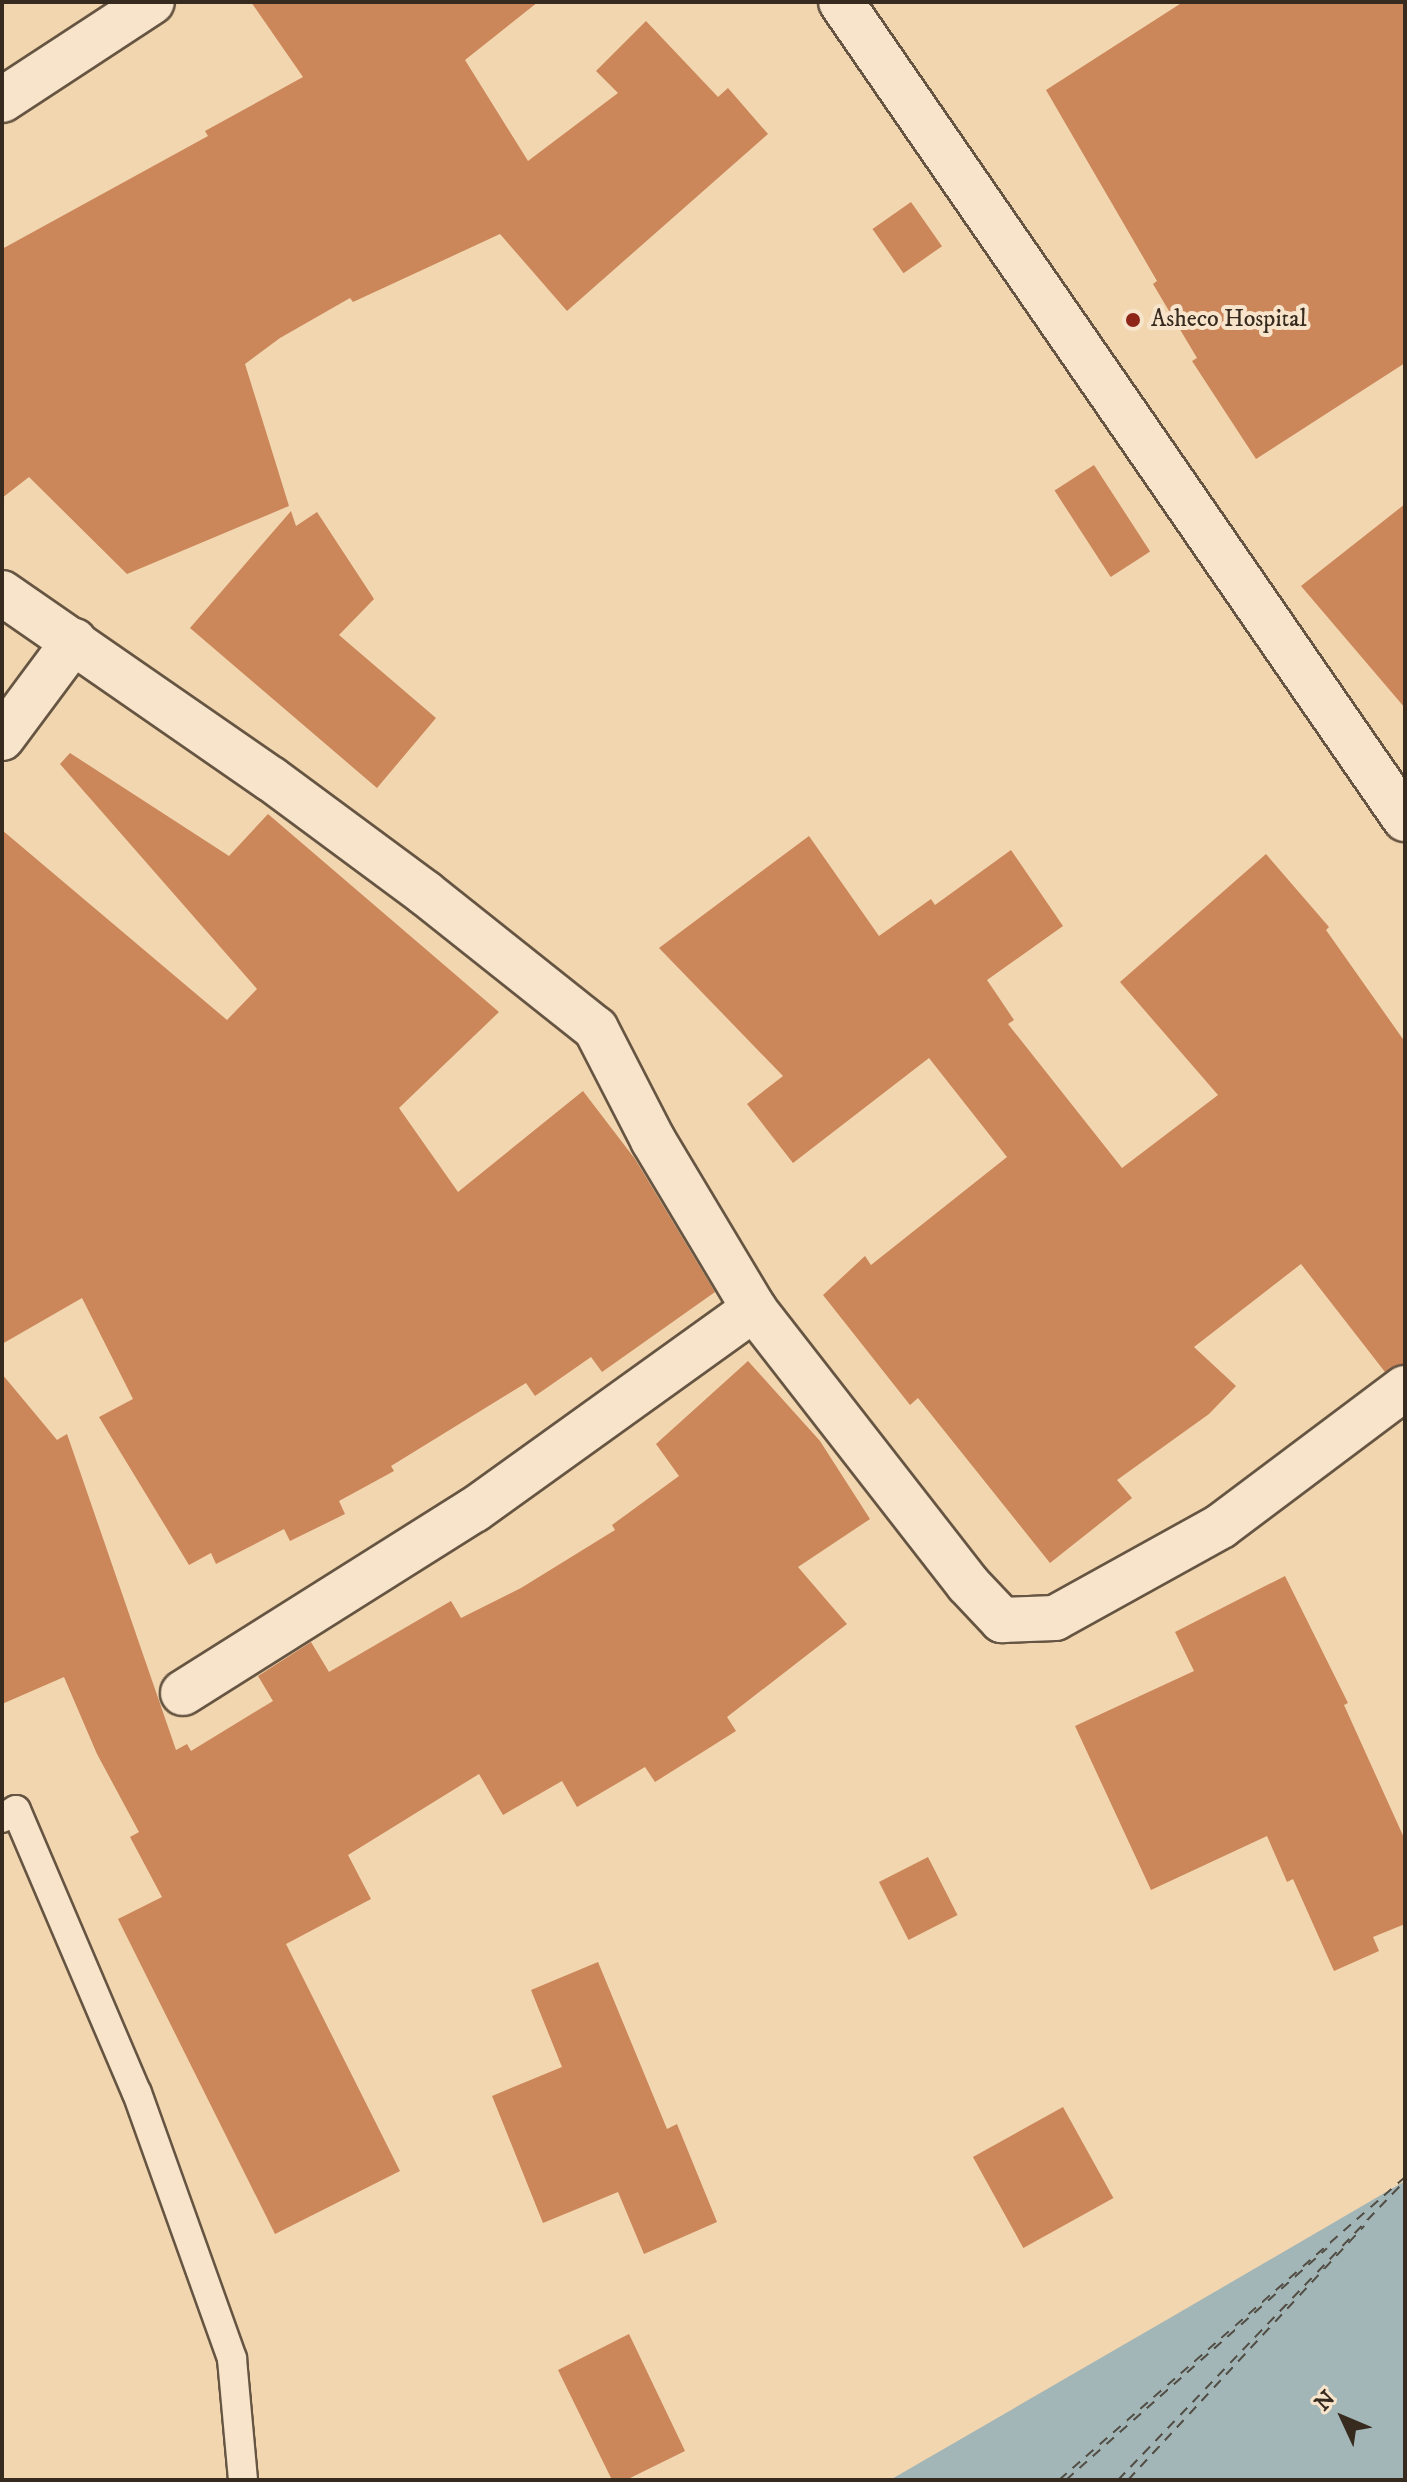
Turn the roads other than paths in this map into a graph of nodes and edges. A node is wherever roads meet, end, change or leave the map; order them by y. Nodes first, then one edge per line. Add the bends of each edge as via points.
1 (152, 2) edge
2 (841, 2) edge
3 (2, 100) edge
4 (2, 593) edge
5 (74, 641) junction
6 (2, 738) edge
7 (1405, 819) edge
8 (754, 1309) junction
9 (1405, 1388) edge
10 (183, 1693) dead end
11 (2, 1818) edge
12 (243, 2480) edge

1 - 3 street
2 - 7 street
4 - 5 street
5 - 6 street
5 - 8 street via 425,893 596,1029 653,1140
8 - 9 street via 968,1584 1002,1620 1055,1618 1221,1526
8 - 10 street via 474,1510
11 - 12 lane via 16,1810 137,2093 232,2359

